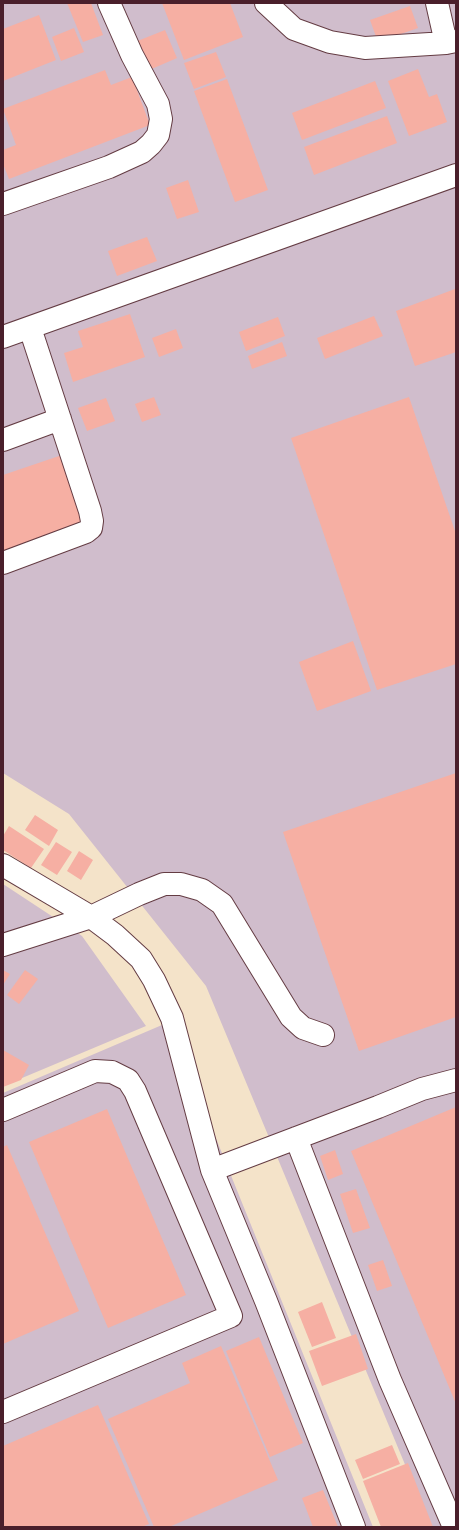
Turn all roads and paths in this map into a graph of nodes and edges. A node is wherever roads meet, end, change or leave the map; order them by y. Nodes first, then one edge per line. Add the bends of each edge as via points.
1 (109, 3) edge
2 (266, 3) edge
3 (437, 3) edge
4 (451, 42) edge
5 (456, 175) edge
6 (3, 204) edge
7 (30, 328) junction
8 (3, 337) edge
9 (60, 419) junction
10 (3, 440) edge
11 (3, 563) edge
12 (3, 865) edge
13 (91, 917) junction
14 (3, 945) edge
15 (324, 1035) dead end
16 (456, 1080) edge
17 (3, 1110) edge
18 (296, 1138) junction
19 (212, 1170) junction
20 (3, 1412) edge
21 (354, 1527) edge
22 (454, 1527) edge

1 - 6 lane via 132,55 158,104 161,120 158,134 142,152 109,167
2 - 4 lane via 294,29 330,42 365,48
3 - 4 lane
5 - 7 lane
7 - 8 lane
7 - 9 lane
9 - 10 lane
9 - 11 lane via 90,512 91,528
12 - 13 lane
13 - 14 lane
13 - 15 lane via 164,884 181,884 202,890 222,904 291,1017 303,1028
13 - 19 lane via 141,959 154,980 172,1018
16 - 18 lane via 422,1089
17 - 20 lane via 95,1071 112,1072 128,1080 135,1091 231,1316
18 - 19 lane
18 - 22 lane via 390,1380
19 - 21 lane

